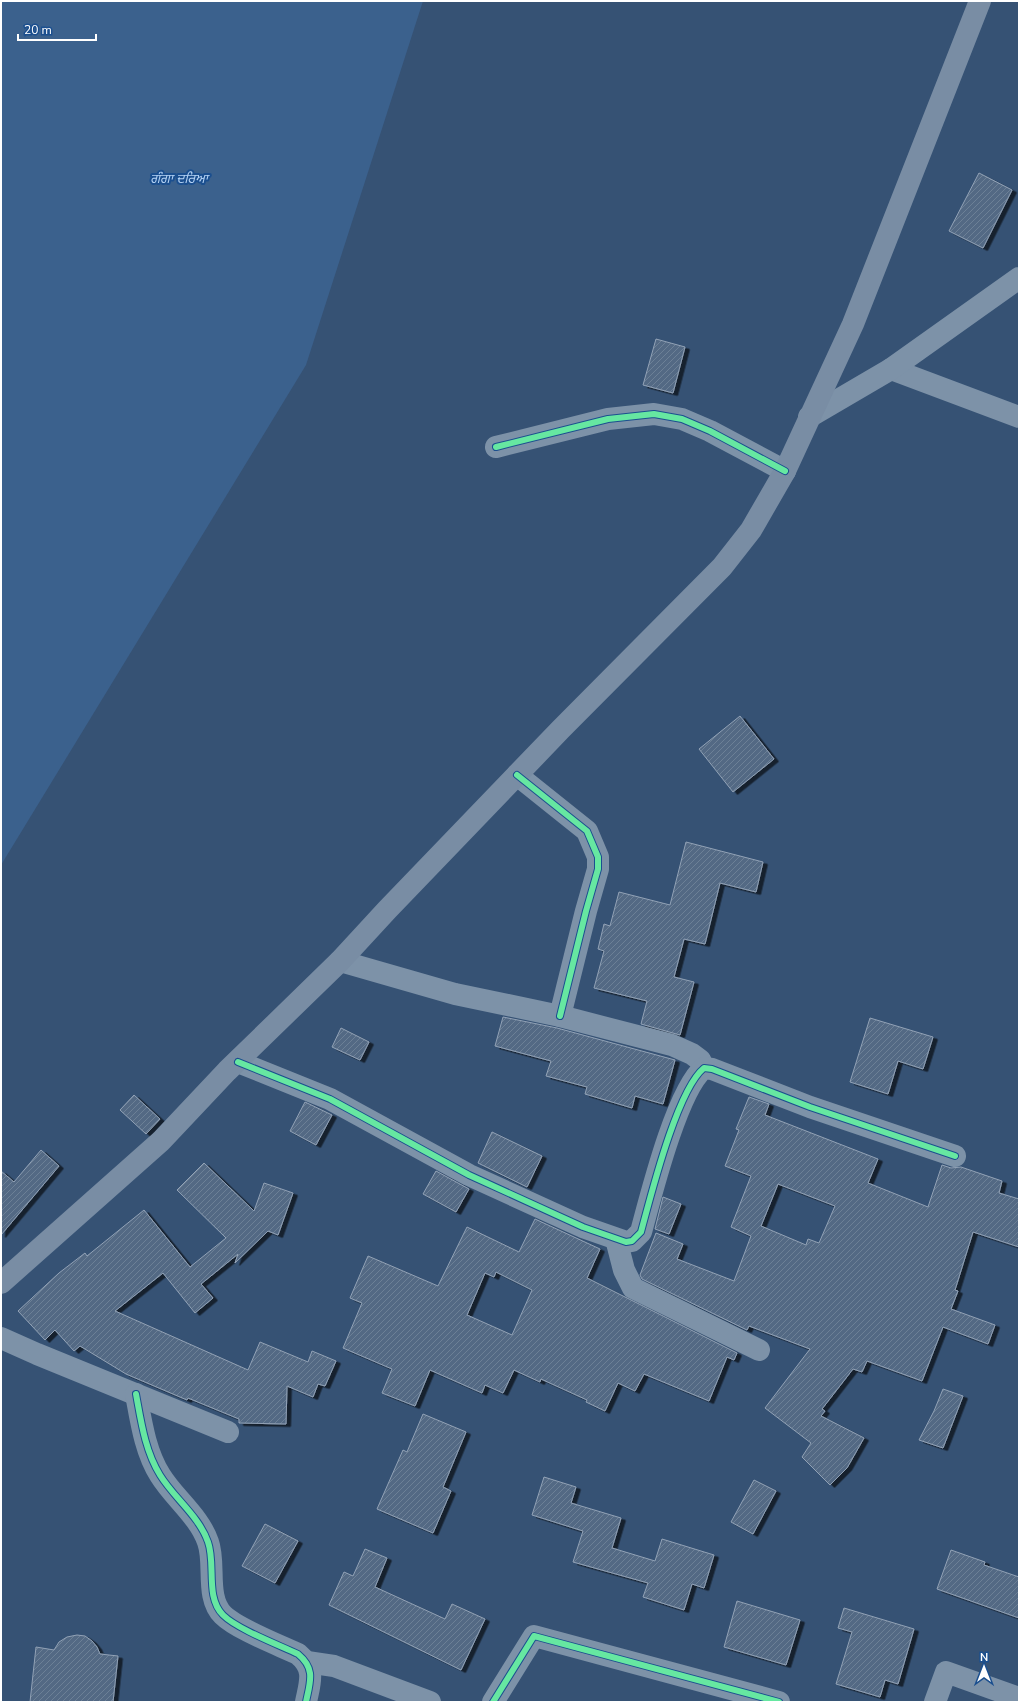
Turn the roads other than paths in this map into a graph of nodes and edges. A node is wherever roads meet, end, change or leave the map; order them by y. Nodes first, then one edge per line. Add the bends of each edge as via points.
1 (980, 1) edge
2 (1019, 278) edge
3 (891, 369) junction
4 (809, 417) junction
5 (1019, 417) edge
6 (496, 447) dead end
7 (785, 471) junction
8 (517, 775) junction
9 (340, 961) junction
10 (560, 1016) junction
11 (238, 1062) junction
12 (704, 1068) junction
13 (955, 1156) dead end
14 (616, 1239) junction
15 (1, 1283) edge
16 (1, 1338) edge
17 (759, 1350) dead end
18 (136, 1394) junction
19 (228, 1432) dead end
20 (307, 1662) junction
21 (1019, 1698) edge
22 (306, 1702) edge
23 (430, 1702) edge
24 (493, 1702) edge
25 (779, 1702) edge
26 (935, 1702) edge

1 - 4 main road via 853,324
2 - 3 street
3 - 4 street
3 - 5 street
4 - 7 main road
6 - 7 street via 608,418 654,414 682,418
7 - 8 main road via 751,530 722,567
8 - 9 main road
8 - 10 street via 587,831 598,856 598,869
9 - 10 street via 455,994
9 - 11 main road
10 - 12 street via 672,1045 692,1054 700,1060
11 - 14 street via 330,1099 469,1175 583,1228
11 - 15 main road via 161,1142
12 - 13 street
12 - 14 street via 690,1086 674,1125 641,1232 632,1241
14 - 17 street via 624,1270 633,1288
16 - 18 street
18 - 19 street
18 - 20 street via 148,1450 160,1475 199,1524 208,1542 214,1594 222,1614 232,1622 298,1654
20 - 22 street via 310,1672
20 - 23 street via 334,1666
21 - 26 street via 946,1672
24 - 25 street via 534,1636

